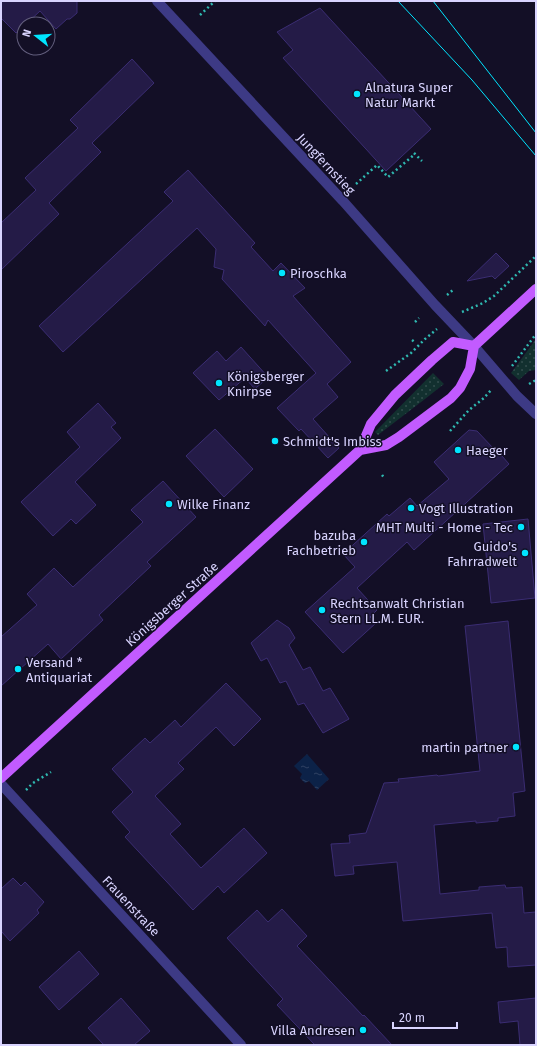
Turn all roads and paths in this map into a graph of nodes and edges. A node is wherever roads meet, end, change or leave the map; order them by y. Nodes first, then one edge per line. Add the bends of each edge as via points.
1 (157, 1) edge
2 (215, 1) edge
3 (200, 15) dead end
4 (422, 161) dead end
5 (356, 184) dead end
6 (536, 256) edge
7 (536, 289) edge
8 (453, 290) dead end
9 (446, 296) dead end
10 (494, 296) dead end
11 (419, 318) dead end
12 (415, 322) dead end
13 (536, 334) edge
14 (412, 340) dead end
15 (416, 343) dead end
16 (474, 346) junction
17 (411, 353) dead end
18 (510, 370) dead end
19 (386, 371) dead end
20 (536, 380) edge
21 (529, 384) dead end
22 (469, 410) dead end
23 (536, 414) edge
24 (450, 431) dead end
25 (360, 450) junction
26 (382, 475) dead end
27 (386, 479) dead end
28 (51, 772) dead end
29 (1, 778) edge
30 (33, 783) dead end
31 (1, 784) edge
32 (241, 1045) edge

1 - 16 street, Jungfernstieg
2 - 3 path
4 - 5 path via 414,153 388,177 377,165
6 - 10 path
7 - 16 main road
8 - 9 path
11 - 12 path
13 - 18 path
14 - 15 path
16 - 23 street, Jungfernstieg
16 - 25 main road via 470,369 460,388 451,398 386,445
16 - 25 main road, Königsberger Straße via 453,342 432,360 395,395 371,424
17 - 19 path
20 - 21 path
22 - 24 path
25 - 29 main road, Königsberger Straße
26 - 27 path
28 - 30 path
31 - 32 street, Frauenstraße

